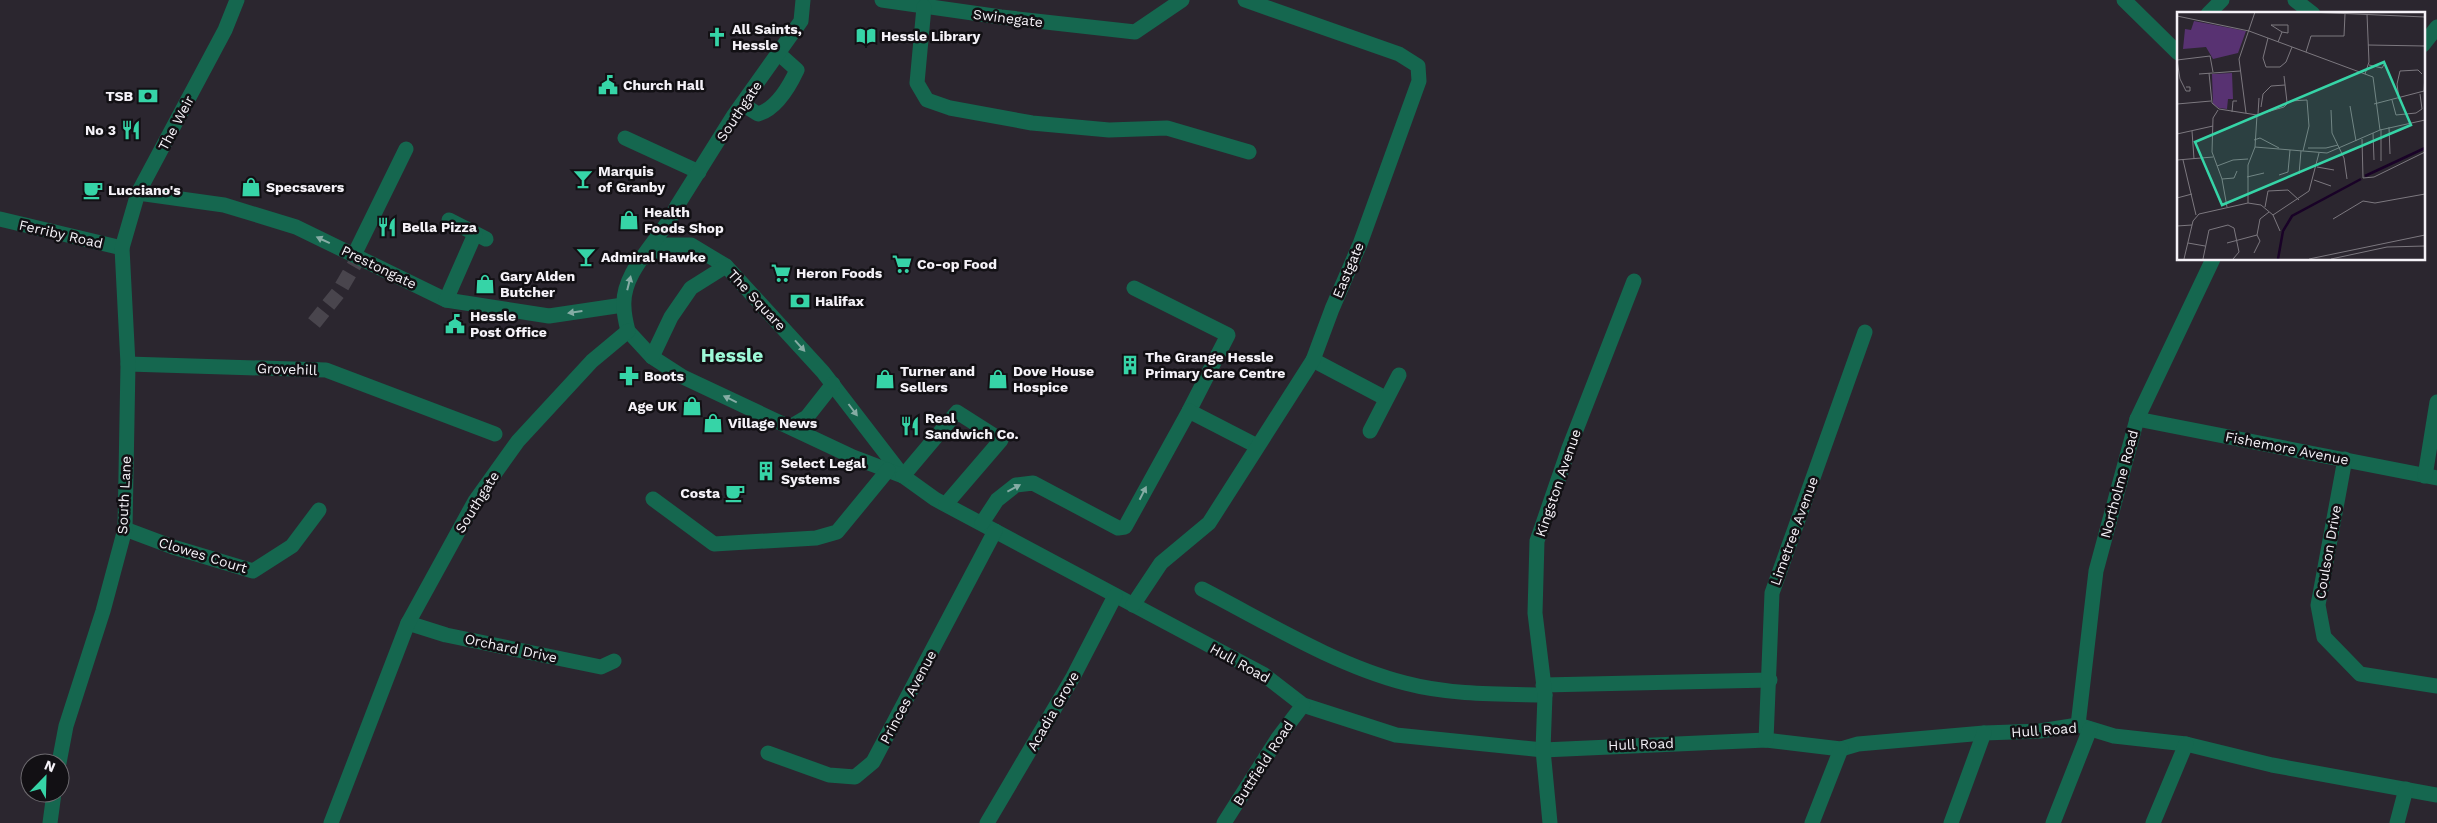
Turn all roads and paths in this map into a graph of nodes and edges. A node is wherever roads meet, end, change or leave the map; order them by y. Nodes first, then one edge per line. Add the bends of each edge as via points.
1 (237, 0) edge
2 (803, 0) edge
3 (882, 0) edge
4 (1182, 0) edge
5 (1245, 0) edge
6 (2124, 0) edge
7 (2222, 0) edge
8 (2295, 0) edge
9 (924, 7) junction
10 (2210, 12) edge
11 (2310, 12) edge
12 (2437, 27) edge
13 (2424, 45) edge
14 (2177, 49) edge
15 (778, 53) junction
16 (742, 104) junction
17 (626, 138) dead end
18 (406, 149) dead end
19 (1249, 152) dead end
20 (699, 172) junction
21 (138, 192) junction
22 (0, 219) edge
23 (449, 220) dead end
24 (670, 221) junction
25 (691, 245) junction
26 (122, 248) junction
27 (354, 255) junction
28 (2213, 260) edge
29 (639, 262) junction
30 (726, 266) junction
31 (1634, 281) dead end
32 (1134, 288) dead end
33 (446, 300) junction
34 (623, 306) junction
35 (628, 330) junction
36 (1865, 332) dead end
37 (652, 357) junction
38 (1313, 360) junction
39 (128, 364) junction
40 (1398, 375) dead end
41 (833, 384) junction
42 (1385, 398) junction
43 (2437, 402) edge
44 (1189, 411) junction
45 (2136, 419) junction
46 (790, 427) junction
47 (1370, 431) dead end
48 (495, 434) dead end
49 (1257, 446) junction
50 (2344, 459) junction
51 (888, 470) junction
52 (903, 476) junction
53 (2431, 477) edge
54 (653, 499) dead end
55 (946, 504) junction
56 (319, 510) dead end
57 (982, 523) junction
58 (125, 529) junction
59 (995, 530) junction
60 (1202, 589) dead end
61 (1115, 596) junction
62 (1133, 605) junction
63 (408, 623) junction
64 (614, 661) dead end
65 (1770, 680) junction
66 (2437, 686) edge
67 (1544, 690) junction
68 (1303, 705) junction
69 (2084, 727) junction
70 (1984, 733) junction
71 (1766, 740) junction
72 (2186, 744) junction
73 (1841, 749) junction
74 (1543, 750) junction
75 (61, 753) edge
76 (768, 753) dead end
77 (2406, 789) junction
78 (2437, 795) edge
79 (53, 803) edge
80 (50, 823) edge
81 (331, 823) edge
82 (987, 823) edge
83 (1224, 823) edge
84 (1550, 823) edge
85 (1812, 823) edge
86 (1951, 823) edge
87 (2053, 823) edge
88 (2154, 823) edge
89 (2397, 823) edge

1 - 21 street, The Weir via 191,96
2 - 15 street, Southgate via 802,21
3 - 9 street, Swinegate
4 - 9 street, Swinegate via 1135,32
5 - 38 street, Eastgate via 1391,51 1418,66 1419,81 1360,244
6 - 14 street
7 - 10 street
8 - 11 street
9 - 19 street via 917,83 927,100 950,108 1032,123 1109,130 1167,128
12 - 13 street
15 - 16 street, Southgate
15 - 16 street via 797,70 792,81 767,112 758,114
16 - 20 street, Southgate
17 - 20 street
18 - 27 street
20 - 24 street, Southgate
21 - 26 street, The Weir
27 -> 21 street, Prestongate via 296,227 224,205
22 - 26 street, Ferriby Road
23 - 33 street via 480,236
24 - 25 street
24 - 29 street, Southgate
25 - 29 street via 666,245
25 - 30 street, The Square
26 - 39 street, South Lane
27 - 33 street, Prestongate
28 - 45 street, Northolme Road
34 -> 29 street, Southgate via 631,273
30 - 37 street via 691,288 671,317
30 -> 41 street, The Square
31 - 67 street, Kingston Avenue via 1569,448 1537,541 1535,613
32 - 44 street via 1228,335
34 -> 33 street, Prestongate via 549,316
34 - 35 street, Southgate
35 - 37 street
35 - 63 street, Southgate via 592,360 518,441 475,501
36 - 65 street, Limetree Avenue via 1772,593
46 -> 37 street via 683,377
38 - 42 street
38 - 49 street, Eastgate
39 - 48 street, Grovehill via 326,370
39 - 58 street, South Lane
40 - 42 street
41 - 46 street via 807,417
41 -> 52 street, The Square
42 - 47 street
43 - 53 street
44 - 49 street
57 -> 44 street via 997,500 1016,485 1033,483 1118,528 1125,527
45 - 50 street, Fishemore Avenue
45 - 69 street, Northolme Road via 2096,571
46 - 51 street
49 - 62 street, Eastgate via 1208,523 1161,563
50 - 53 street, Fishemore Avenue
50 - 66 street, Coulson Drive via 2318,605 2324,637 2360,674
51 - 52 street
51 - 54 street via 837,532 816,538 714,544
52 - 55 street, Hull Road
52 - 55 street via 957,412 1001,440
55 - 57 street, Hull Road
56 - 58 street, Clowes Court via 292,546 253,572
57 - 59 street, Hull Road
58 - 75 street, South Lane via 66,726
59 - 61 street, Hull Road
59 - 76 street, Princes Avenue via 873,762 855,777 829,776
60 - 67 street via 1339,660 1405,683 1472,694
61 - 62 street, Hull Road
61 - 82 street, Acadia Grove via 1073,677
62 - 68 street, Hull Road via 1263,674
63 - 64 street, Orchard Drive via 446,635 601,666
63 - 81 street, Southgate
65 - 67 street
65 - 71 street, Limetree Avenue
67 - 74 street, Kingston Avenue
68 - 74 street, Hull Road via 1396,735
68 - 83 street, Buttfield Road
69 - 70 street, Hull Road
69 - 72 street, Hull Road via 2114,736
69 - 87 street, Northolme Road
70 - 73 street, Hull Road via 1858,744
70 - 86 street
71 - 73 street, Hull Road
71 - 74 street, Hull Road
72 - 77 street, Hull Road via 2272,765
72 - 88 street
73 - 85 street
74 - 84 street, Kingston Avenue
77 - 78 street, Hull Road
77 - 89 street
79 - 80 street

